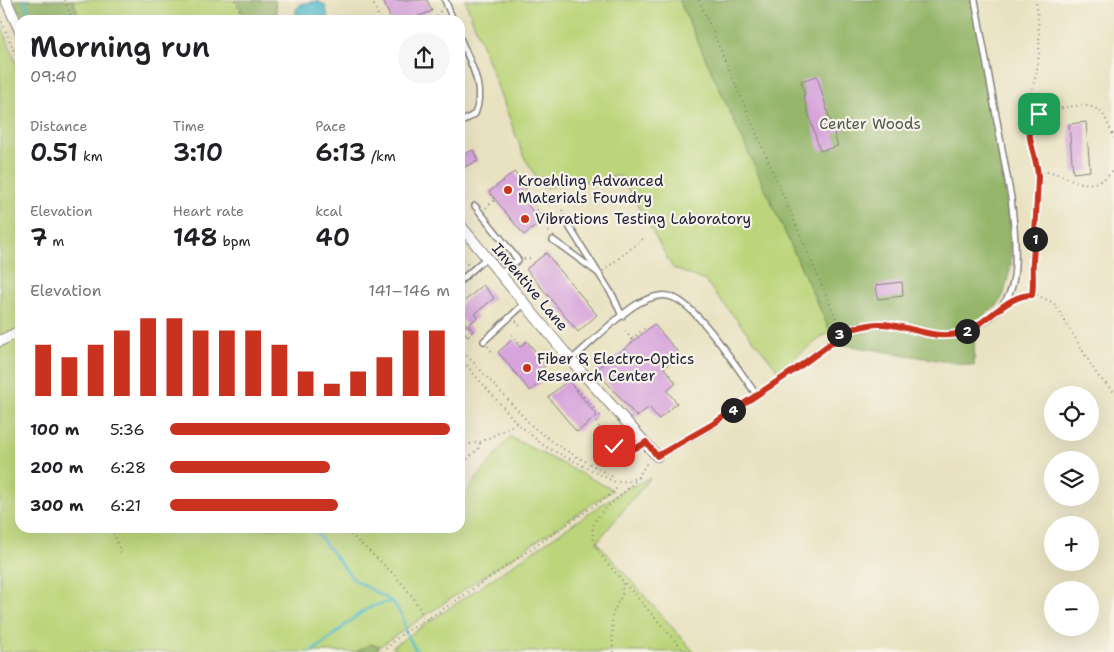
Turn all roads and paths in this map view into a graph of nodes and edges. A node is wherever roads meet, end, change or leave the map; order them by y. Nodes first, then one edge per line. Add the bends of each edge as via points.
1 (6, 0) edge
2 (65, 0) edge
3 (235, 0) edge
4 (372, 0) edge
5 (445, 0) edge
6 (699, 0) edge
7 (975, 0) edge
8 (1036, 0) edge
9 (441, 10) dead end
10 (70, 15) edge
11 (242, 15) edge
12 (378, 15) edge
13 (438, 15) edge
14 (451, 15) edge
15 (0, 16) edge
16 (15, 20) edge
17 (465, 50) edge
18 (15, 54) edge
19 (465, 119) edge
20 (1030, 123) junction
21 (1114, 138) edge
22 (1114, 170) edge
23 (1038, 176) junction
24 (528, 197) dead end
25 (495, 200) dead end
26 (475, 206) dead end
27 (488, 206) dead end
28 (562, 210) dead end
29 (570, 228) joint
30 (465, 231) edge
31 (644, 238) dead end
32 (553, 240) joint
33 (486, 258) junction
34 (465, 262) edge
35 (469, 267) dead end
36 (499, 274) junction
37 (599, 274) junction
38 (465, 277) edge
39 (1032, 295) junction
40 (524, 304) junction
41 (999, 309) junction
42 (622, 316) junction
43 (647, 330) dead end
44 (625, 332) dead end
45 (840, 332) junction
46 (15, 334) edge
47 (512, 335) dead end
48 (0, 341) edge
49 (484, 341) dead end
50 (522, 345) dead end
51 (465, 353) edge
52 (596, 357) dead end
53 (571, 360) junction
54 (465, 364) edge
55 (602, 364) dead end
56 (573, 387) dead end
57 (1114, 392) edge
58 (756, 394) junction
59 (517, 423) junction
60 (601, 429) dead end
61 (602, 437) dead end
62 (481, 442) junction
63 (646, 442) junction
64 (465, 445) edge
65 (657, 456) junction
66 (465, 461) edge
67 (613, 477) dead end
68 (638, 477) junction
69 (617, 488) dead end
70 (114, 533) edge
71 (348, 533) edge
72 (122, 556) dead end
73 (623, 581) junction
74 (424, 620) junction
75 (382, 652) edge
76 (613, 652) edge
77 (685, 652) edge

1 - 16 street
2 - 10 path
3 - 11 path
4 - 12 path
5 - 14 lane
6 - 45 path via 836,316
7 - 41 lane via 1012,198 1015,231 1013,282
8 - 20 path via 1039,53 1029,103
9 - 13 path
15 - 18 path
17 - 19 lane via 480,97 474,114
20 - 21 path via 1039,114 1088,106 1104,116
20 - 23 path via 1028,131
22 - 23 path via 1105,178 1084,184 1049,172
23 - 39 path
24 - 32 path
25 - 27 path
26 - 36 lane via 518,260
28 - 29 path
29 - 37 lane
30 - 33 street, Inventive Lane
31 - 37 path
32 - 37 lane
33 - 36 street, Inventive Lane
33 - 38 lane
34 - 35 path
36 - 40 street, Inventive Lane
37 - 42 lane via 614,296
39 - 41 path via 1020,297
39 - 57 path via 1054,303 1098,376
40 - 49 lane
40 - 53 street, Inventive Lane
41 - 45 lane via 987,320 961,334 928,334 881,324
42 - 53 lane
42 - 58 lane via 636,304 652,297 668,296 683,301 702,321
43 - 44 path via 645,328 632,340
45 - 58 lane via 822,350
46 - 48 street
47 - 50 path
51 - 67 path via 533,427 560,447
52 - 55 path
53 - 63 street, Inventive Lane
54 - 59 path
56 - 60 path via 601,417 596,422
58 - 65 lane via 713,424
59 - 62 path
59 - 68 path via 544,446 610,480 621,483
61 - 63 lane via 619,450 636,448
62 - 64 path
62 - 66 path
63 - 65 street, Inventive Lane
65 - 68 path via 648,461
68 - 73 path via 600,514 592,530 597,551
69 - 74 path
70 - 72 path
71 - 74 path via 402,585
73 - 76 path via 622,594 612,615
73 - 77 path
74 - 75 path

